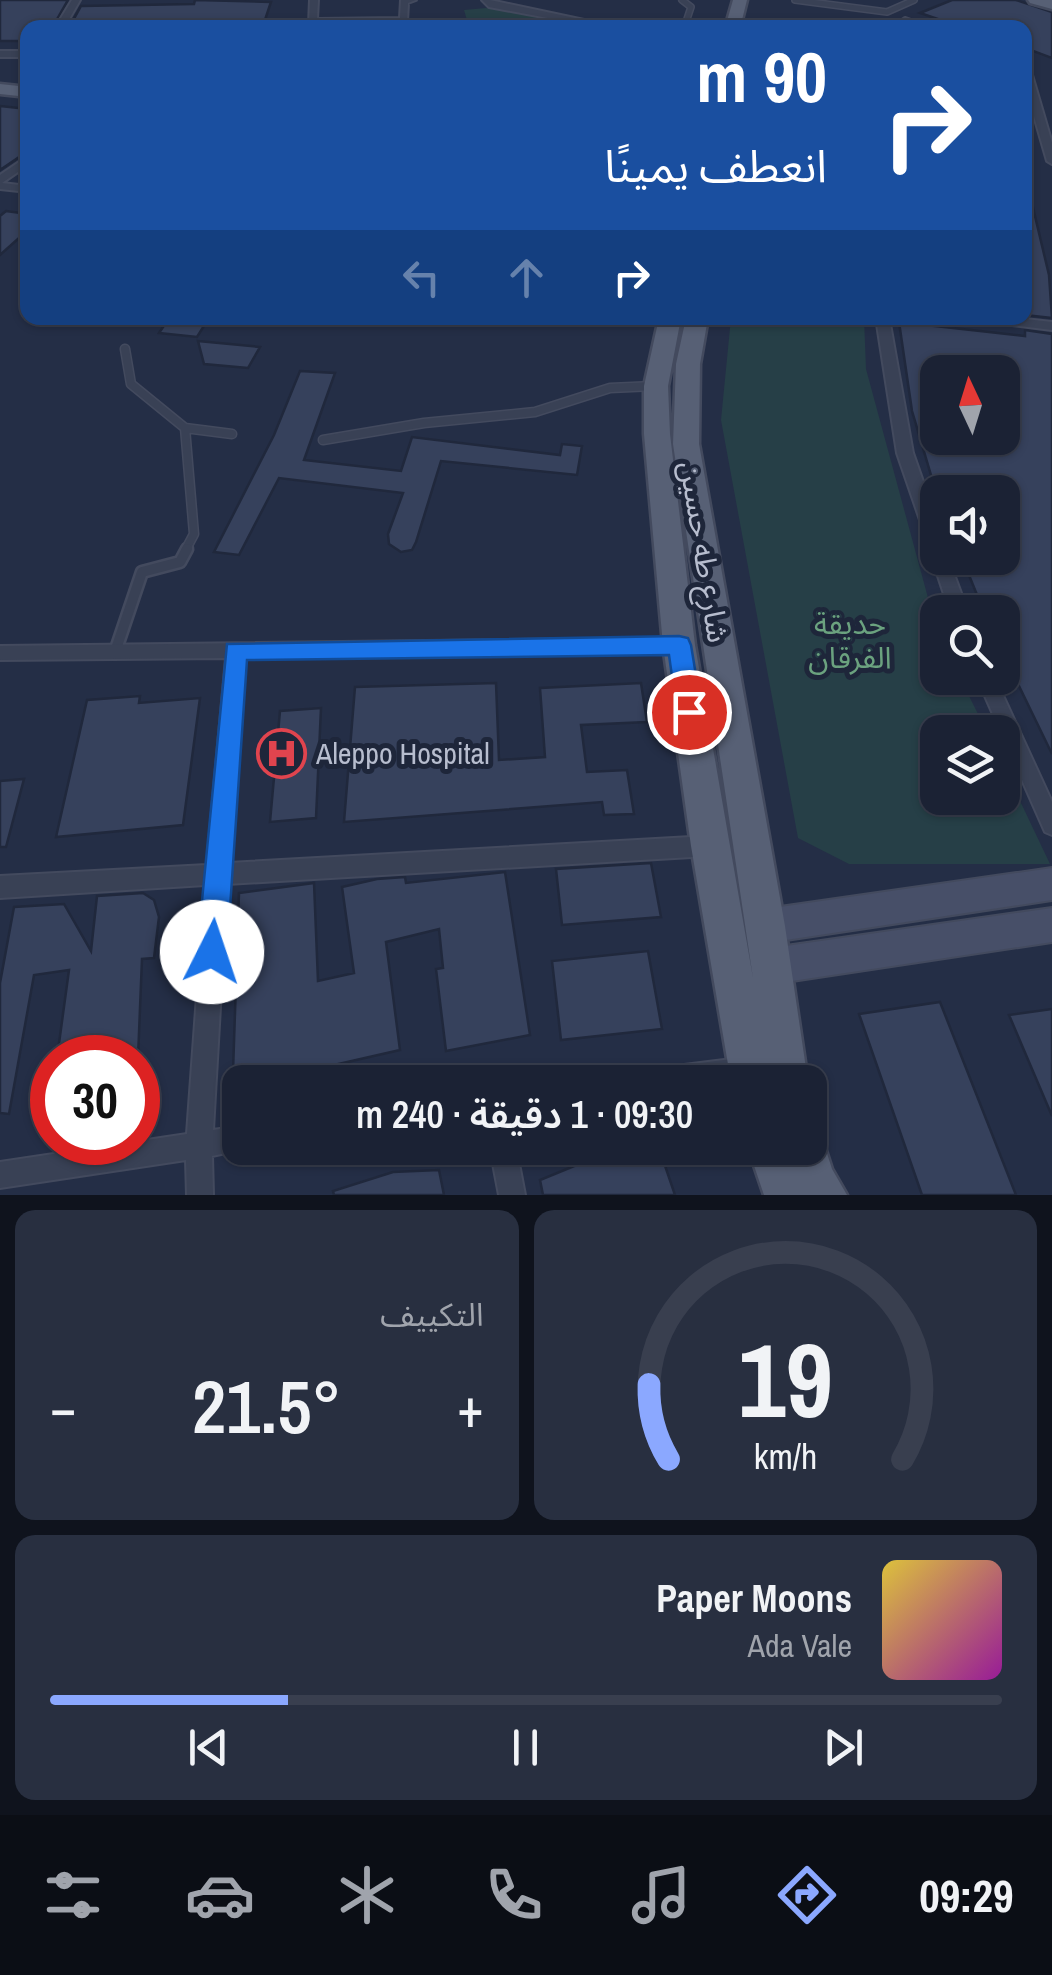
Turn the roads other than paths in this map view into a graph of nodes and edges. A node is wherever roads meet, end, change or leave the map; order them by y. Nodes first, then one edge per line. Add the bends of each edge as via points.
1 (412, 0) edge
2 (486, 0) edge
3 (682, 0) edge
4 (796, 0) edge
5 (914, 0) edge
6 (1034, 0) edge
7 (692, 3) edge
8 (1052, 6) edge
9 (404, 20) edge
10 (575, 20) edge
11 (1032, 100) edge
12 (1052, 160) edge
13 (20, 166) edge
14 (0, 183) edge
15 (669, 325) edge
16 (696, 325) edge
17 (883, 325) edge
18 (125, 349) dead end
19 (656, 386) junction
20 (185, 428) junction
21 (232, 434) dead end
22 (324, 440) dead end
23 (920, 497) edge
24 (679, 645) junction
25 (236, 650) junction
26 (116, 652) junction
27 (0, 654) edge
28 (994, 695) edge
29 (1052, 825) edge
30 (710, 846) junction
31 (217, 874) junction
32 (1052, 884) edge
33 (0, 887) edge
34 (1052, 925) edge
35 (766, 926) junction
36 (772, 966) junction
37 (748, 1065) edge
38 (785, 1065) edge
39 (222, 1142) edge
40 (199, 1145) junction
41 (506, 1165) edge
42 (776, 1165) edge
43 (809, 1165) edge
44 (0, 1175) edge
45 (200, 1195) edge
46 (512, 1195) edge
47 (787, 1195) edge
48 (824, 1195) edge

1 - 9 street via 404,2
2 - 10 street
3 - 7 lane
4 - 5 lane via 887,12
6 - 8 main road
11 - 12 street
13 - 14 street
15 - 19 main road, شارع طه حسين
16 - 35 main road, شارع طه حسين via 686,444
17 - 23 street via 905,454
18 - 20 lane via 132,384
19 - 22 lane via 610,388 535,412
19 - 24 main road, شارع طه حسين
20 - 21 lane
20 - 26 lane via 194,534 180,562 142,572
24 - 25 street
24 - 30 main road, شارع طه حسين
25 - 26 street
25 - 31 street
26 - 27 street
28 - 29 street
30 - 31 street
30 - 37 main road, شارع طه حسين
31 - 33 street
31 - 40 street
32 - 35 main road
34 - 36 main road
35 - 36 main road, شارع طه حسين
36 - 38 main road, شارع طه حسين
39 - 40 street
40 - 44 street
40 - 45 street
41 - 46 street
42 - 47 main road
43 - 48 main road

